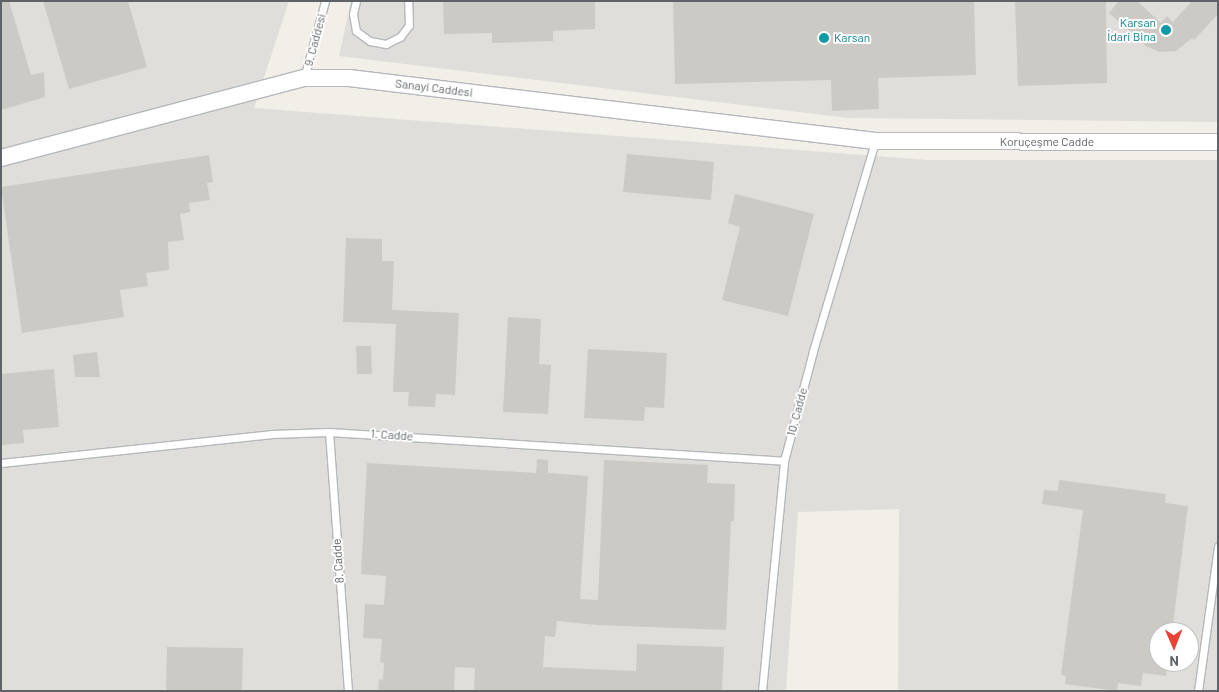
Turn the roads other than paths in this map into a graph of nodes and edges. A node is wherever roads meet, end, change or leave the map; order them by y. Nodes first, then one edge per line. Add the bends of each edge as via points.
1 (325, 1) edge
2 (356, 1) edge
3 (408, 1) edge
4 (304, 78) junction
5 (875, 142) junction
6 (1218, 142) edge
7 (1, 158) edge
8 (329, 432) junction
9 (784, 461) junction
10 (1, 463) edge
11 (1218, 546) edge
12 (348, 691) edge
13 (762, 691) edge
14 (1198, 691) edge

1 - 4 lane, 9. Caddesi
2 - 3 lane via 353,14 356,31 370,41 386,44 400,37 409,25
4 - 5 street, Sanayi Caddesi via 349,78
4 - 7 street, Sanayi Caddesi
5 - 6 street, Koruçeşme Cadde
5 - 9 lane, 10. Cadde
8 - 9 lane, 1. Cadde
8 - 10 lane, 1. Cadde via 272,434
8 - 12 lane, 8. Cadde
9 - 13 lane, 10. Cadde
11 - 14 lane

